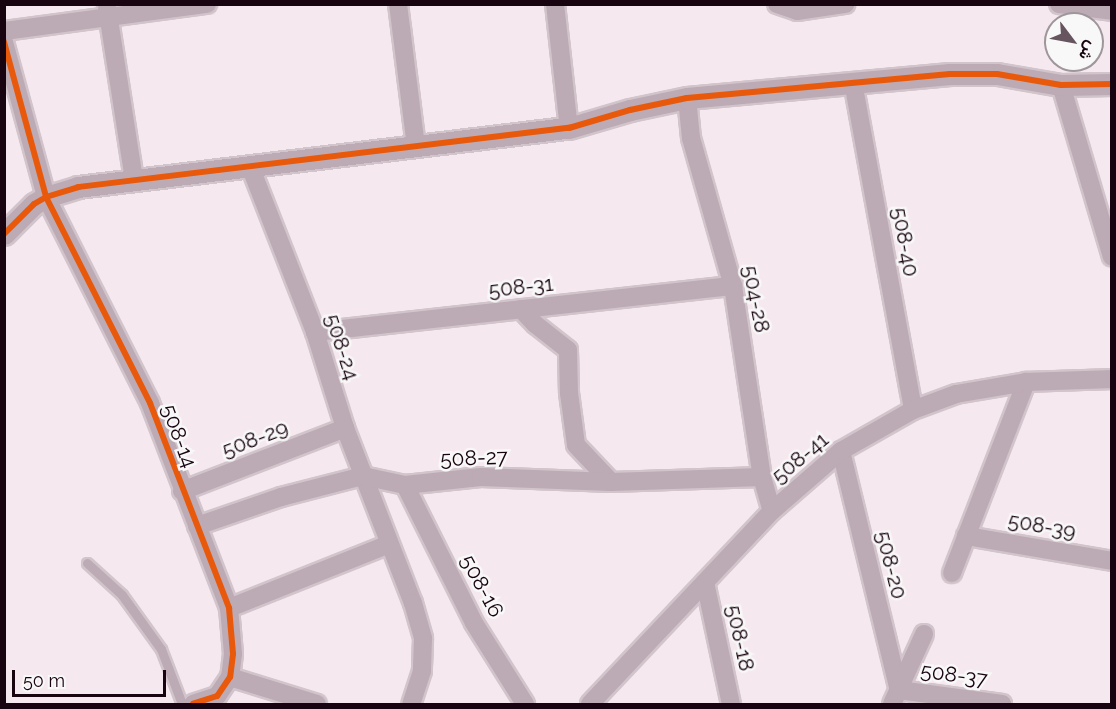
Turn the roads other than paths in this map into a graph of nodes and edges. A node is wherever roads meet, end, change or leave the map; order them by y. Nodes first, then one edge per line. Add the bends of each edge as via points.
1 (207, 4) edge
2 (398, 4) edge
3 (555, 4) edge
4 (777, 4) edge
5 (844, 4) edge
6 (1059, 4) edge
7 (107, 10) edge
8 (1112, 11) edge
9 (4, 31) edge
10 (4, 42) edge
11 (853, 82) junction
12 (1112, 84) edge
13 (1061, 85) junction
14 (687, 98) junction
15 (569, 128) junction
16 (416, 146) junction
17 (250, 166) junction
18 (134, 180) junction
19 (46, 197) junction
20 (4, 234) edge
21 (1112, 257) edge
22 (733, 286) junction
23 (521, 309) junction
24 (315, 332) junction
25 (1112, 379) edge
26 (1026, 382) junction
27 (913, 410) junction
28 (345, 428) junction
29 (841, 451) junction
30 (363, 476) junction
31 (762, 477) junction
32 (611, 482) junction
33 (405, 485) junction
34 (182, 491) junction
35 (772, 511) junction
36 (197, 526) junction
37 (966, 536) junction
38 (389, 544) junction
39 (1112, 561) edge
40 (87, 563) dead end
41 (952, 573) dead end
42 (705, 582) junction
43 (229, 608) junction
44 (924, 634) dead end
45 (230, 677) junction
46 (896, 697) edge
47 (182, 705) edge
48 (193, 705) edge
49 (317, 705) edge
50 (411, 705) edge
51 (525, 705) edge
52 (590, 705) edge
53 (731, 705) edge
54 (1002, 705) edge

1 - 7 street
2 - 16 street
3 - 15 street
4 - 5 street via 797,11
6 - 8 street
7 - 9 street
7 - 18 street
10 - 19 street, 508-14
11 - 13 street via 997,74
11 - 14 street
11 - 27 street, 508-40
12 - 13 street
13 - 21 street
14 - 15 street
14 - 22 street, 504-28 via 691,138
15 - 16 street
16 - 17 street
17 - 18 street
17 - 24 street, 508-24
18 - 19 street via 78,187
19 - 20 street via 23,213
19 - 34 street, 508-14 via 150,403
22 - 23 street, 508-31
22 - 31 street, 504-28
23 - 24 street, 508-31
23 - 32 street via 568,350 576,445
24 - 28 street, 508-24
25 - 26 street, 508-41
26 - 27 street, 508-41 via 956,394
26 - 37 street
27 - 29 street, 508-41
28 - 30 street, 508-24
28 - 34 street, 508-29
29 - 35 street, 508-41
29 - 46 street, 508-20
30 - 33 street, 508-27
30 - 36 street, 508-27 via 281,497
30 - 38 street, 508-24
31 - 32 street, 508-27
31 - 35 street, 504-28
32 - 33 street, 508-27 via 481,477
33 - 51 street, 508-16 via 474,623
34 - 36 street, 508-14
35 - 42 street, 508-41
36 - 43 street, 508-14
37 - 39 street, 508-39
37 - 41 street
38 - 43 street
38 - 50 street, 508-24 via 423,639 422,671
40 - 47 lane via 122,595 161,649
42 - 52 street, 508-41
42 - 53 street, 508-18
43 - 45 street, 508-14 via 233,654
44 - 46 street
45 - 48 street, 508-14 via 218,696
45 - 49 street
46 - 54 street, 508-37

